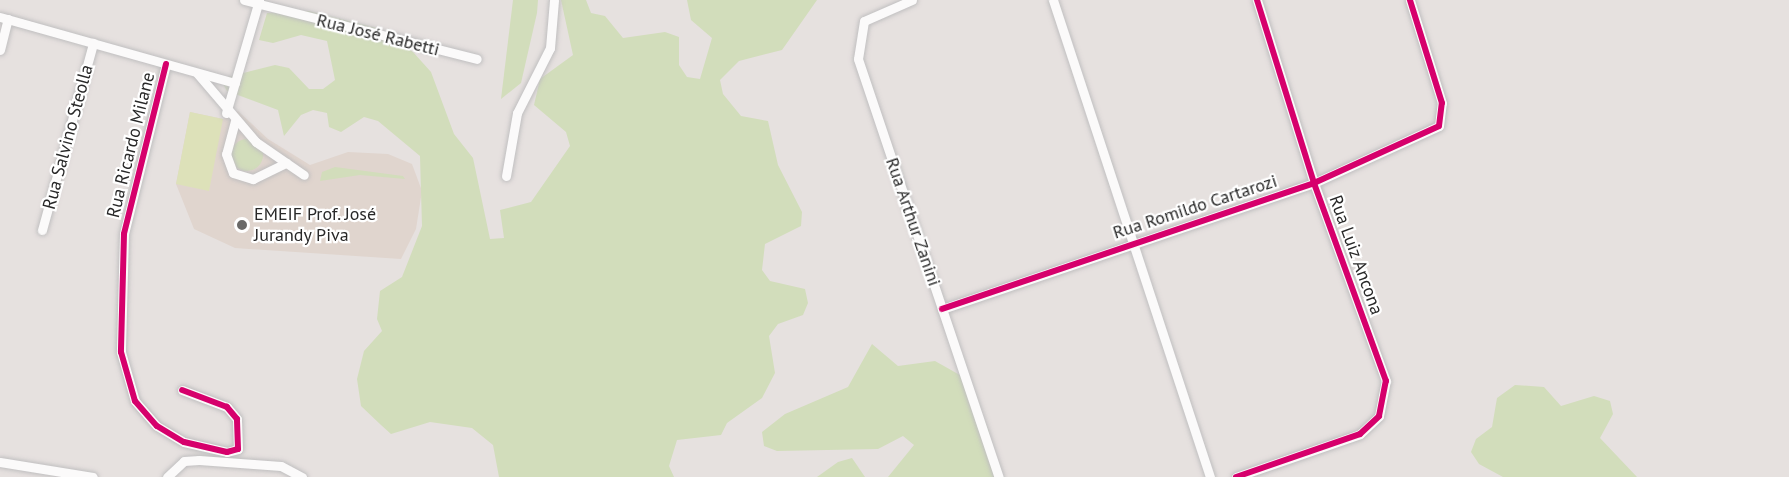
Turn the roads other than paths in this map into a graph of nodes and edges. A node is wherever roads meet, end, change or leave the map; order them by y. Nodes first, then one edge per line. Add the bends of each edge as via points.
1 (244, 0) edge
2 (554, 0) edge
3 (912, 0) edge
4 (1053, 0) edge
5 (1257, 0) edge
6 (1410, 0) edge
7 (258, 2) edge
8 (4, 18) edge
9 (93, 43) junction
10 (0, 50) edge
11 (477, 59) dead end
12 (166, 64) junction
13 (197, 73) junction
14 (235, 83) junction
15 (226, 113) junction
16 (235, 121) junction
17 (286, 163) junction
18 (304, 175) dead end
19 (506, 176) dead end
20 (1314, 183) junction
21 (42, 230) dead end
22 (1132, 244) junction
23 (942, 309) junction
24 (182, 390) dead end
25 (0, 462) edge
26 (66, 473) edge
27 (93, 477) edge
28 (167, 477) edge
29 (302, 477) edge
30 (999, 477) edge
31 (1210, 477) edge
32 (1236, 477) edge

1 - 7 street, Rua José Rabetti
2 - 19 street via 550,48 517,114
3 - 23 street, Rua Arthur Zanini via 864,21 858,59
4 - 22 street
5 - 20 street, Rua Luiz Ancona
6 - 20 street, Rua Romildo Cartarozi via 1443,113 1439,126
7 - 11 street, Rua José Rabetti
7 - 14 street
8 - 9 street
8 - 10 street
9 - 12 street
9 - 21 street, Rua Salvino Steolla
12 - 13 street
12 - 24 street, Rua Ricardo Milane via 124,234 121,352 135,401 158,426 184,442 228,452 238,449 237,419 227,407
13 - 14 street
13 - 15 street
14 - 15 street
15 - 16 street
16 - 17 street
16 - 17 street via 226,154 233,173 253,179
17 - 18 street
20 - 22 street, Rua Romildo Cartarozi
20 - 32 street, Rua Luiz Ancona via 1386,381 1378,416 1360,434
22 - 23 street, Rua Romildo Cartarozi
22 - 31 street
23 - 30 street, Rua Arthur Zanini
25 - 26 street
26 - 27 street
28 - 29 street via 184,461 199,460 281,466

